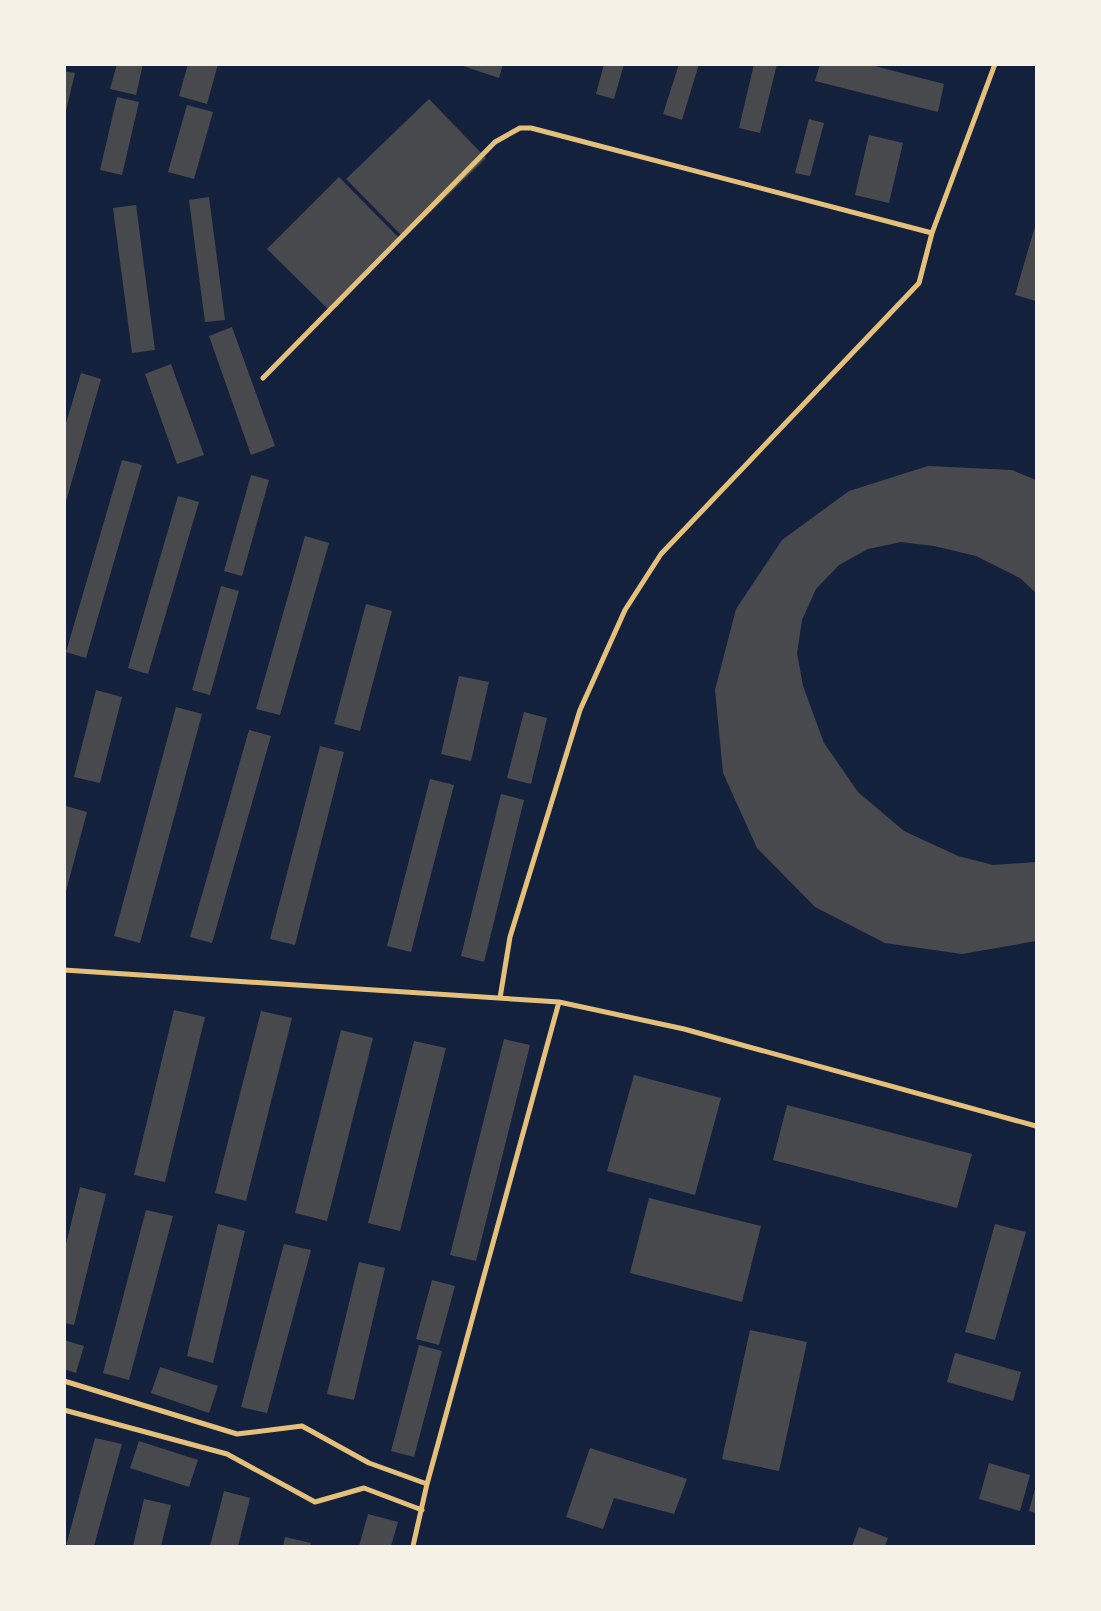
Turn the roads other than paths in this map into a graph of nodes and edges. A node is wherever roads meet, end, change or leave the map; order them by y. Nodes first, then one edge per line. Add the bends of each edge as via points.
1 (995, 64) edge
2 (932, 233) junction
3 (263, 378) dead end
4 (64, 970) edge
5 (500, 998) junction
6 (559, 1002) junction
7 (1036, 1126) edge
8 (64, 1381) edge
9 (64, 1410) edge
10 (427, 1484) junction
11 (422, 1510) junction
12 (413, 1546) edge

1 - 2 street
2 - 3 street via 520,128 495,142
2 - 5 street via 919,284 661,554 625,610 580,710 510,937
4 - 5 street
5 - 6 street
6 - 7 street via 684,1029
6 - 10 street
8 - 10 street via 237,1434 302,1426 369,1463
9 - 11 street via 227,1454 315,1502 364,1488
10 - 11 street
11 - 12 street

